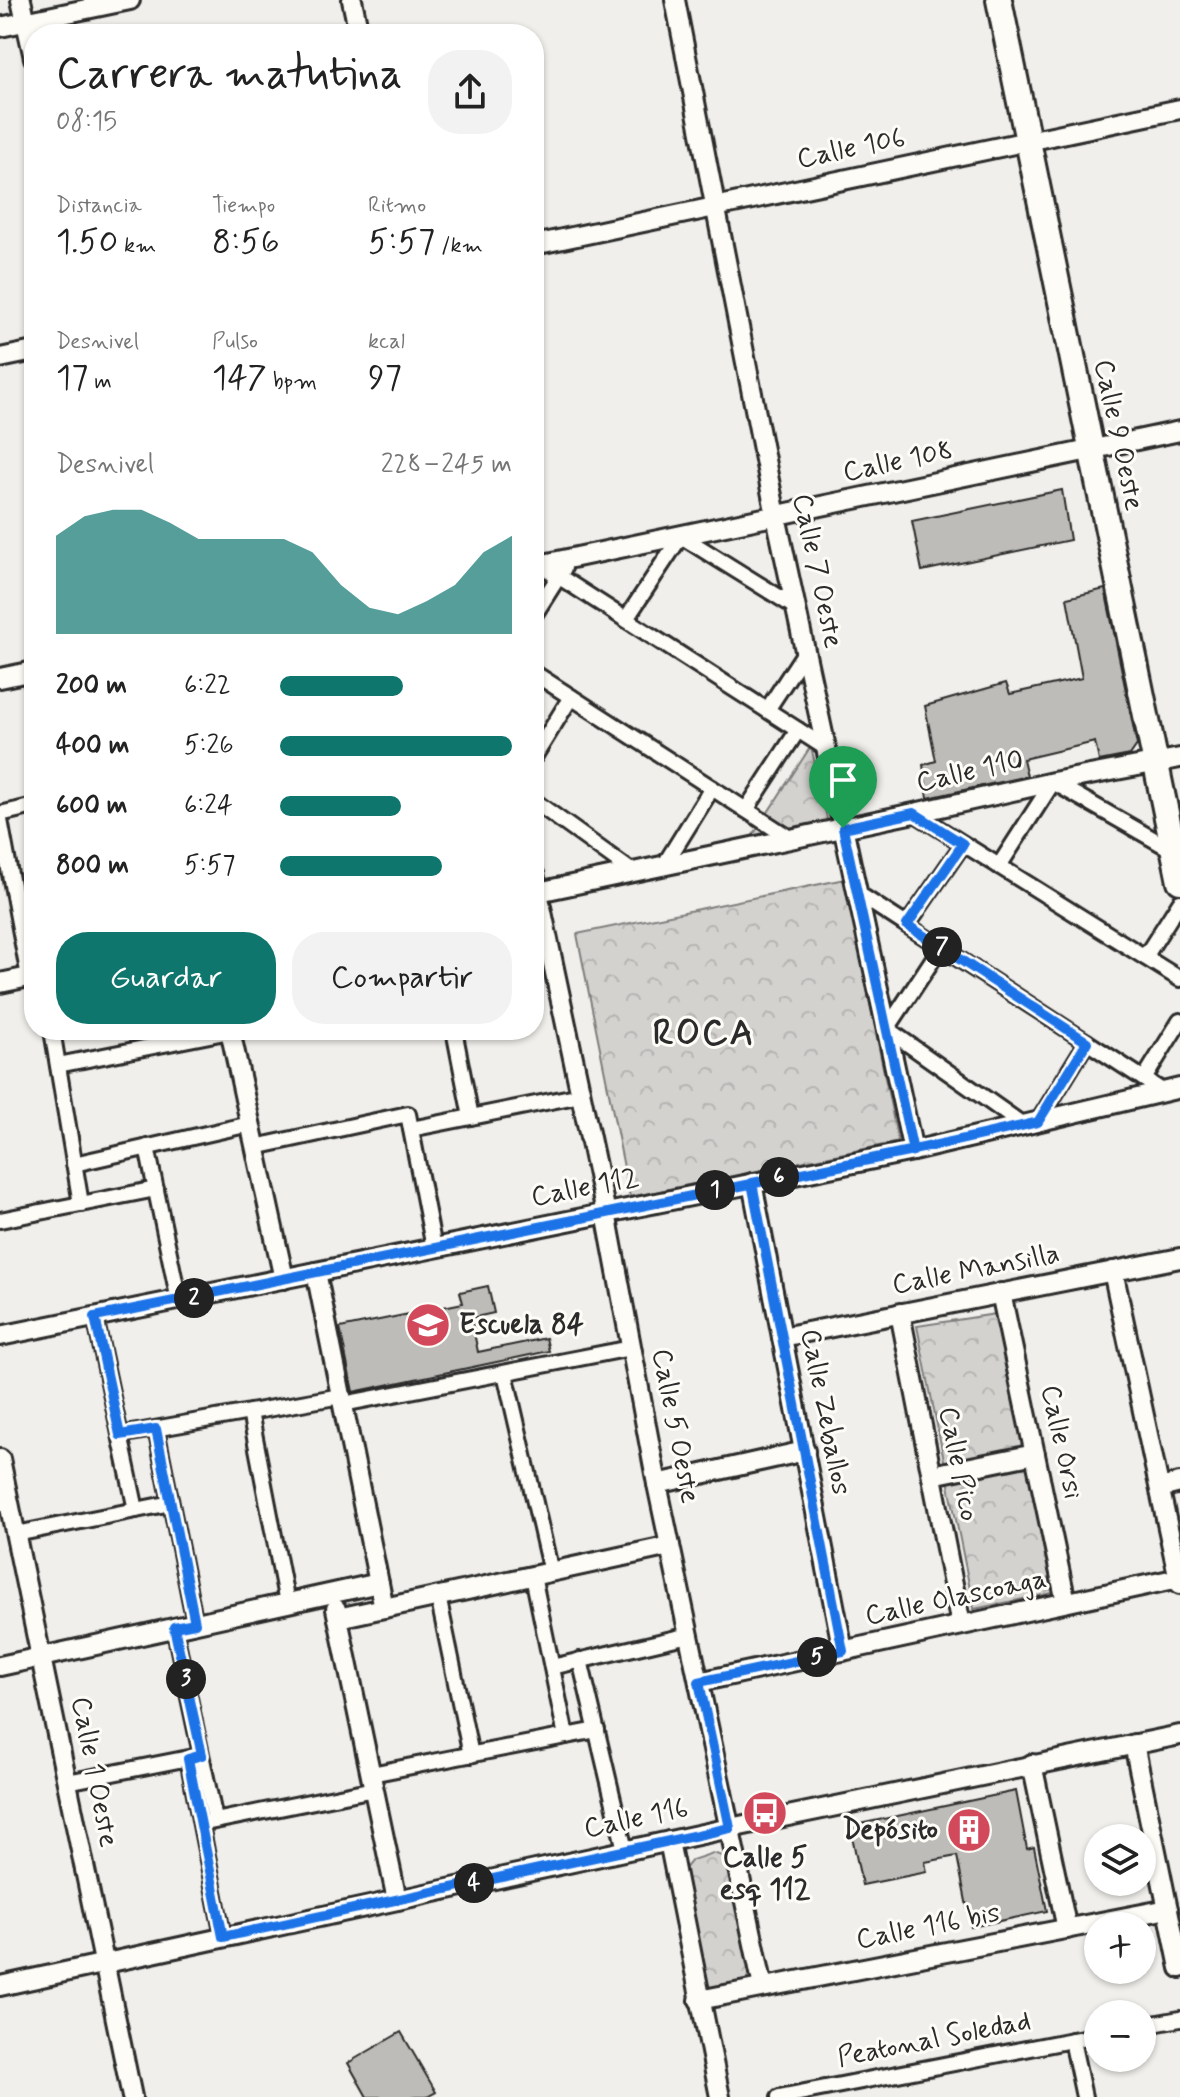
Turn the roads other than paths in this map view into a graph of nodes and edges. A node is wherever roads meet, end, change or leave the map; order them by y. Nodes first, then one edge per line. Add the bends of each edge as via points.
1 (21, 0) edge
2 (130, 0) edge
3 (352, 0) edge
4 (675, 0) edge
5 (999, 0) edge
6 (25, 22) junction
7 (357, 24) edge
8 (0, 27) edge
9 (1180, 109) edge
10 (1028, 141) junction
11 (715, 206) junction
12 (544, 243) edge
13 (24, 353) edge
14 (0, 358) edge
15 (1180, 431) edge
16 (1091, 450) junction
17 (776, 516) junction
18 (681, 536) junction
19 (570, 559) junction
20 (544, 565) edge
21 (544, 569) edge
22 (559, 576) junction
23 (544, 599) edge
24 (795, 607) junction
25 (626, 619) junction
26 (805, 652) junction
27 (24, 674) edge
28 (0, 678) edge
29 (544, 679) edge
30 (571, 697) junction
31 (767, 710) junction
32 (798, 730) junction
33 (544, 741) edge
34 (826, 748) junction
35 (1180, 758) edge
36 (1155, 763) junction
37 (1053, 782) junction
38 (712, 788) junction
39 (24, 808) edge
40 (544, 808) edge
41 (746, 810) junction
42 (914, 813) junction
43 (0, 814) edge
44 (0, 820) edge
45 (843, 828) junction
46 (791, 839) junction
47 (963, 844) junction
48 (1174, 851) junction
49 (999, 866) junction
50 (663, 867) junction
51 (634, 873) junction
52 (1180, 881) edge
53 (544, 882) edge
54 (857, 893) junction
55 (1180, 902) edge
56 (907, 925) junction
57 (24, 938) edge
58 (941, 947) junction
59 (544, 953) edge
60 (1145, 957) junction
61 (24, 978) edge
62 (1180, 979) edge
63 (0, 983) edge
64 (1180, 1021) edge
65 (887, 1029) junction
66 (54, 1040) edge
67 (184, 1040) edge
68 (232, 1040) edge
69 (456, 1040) edge
70 (1087, 1042) junction
71 (58, 1065) junction
72 (1144, 1079) junction
73 (1172, 1090) edge
74 (581, 1095) junction
75 (471, 1117) junction
76 (1030, 1123) junction
77 (250, 1124) junction
78 (411, 1129) junction
79 (147, 1147) junction
80 (255, 1147) junction
81 (913, 1151) junction
82 (74, 1164) junction
83 (752, 1183) junction
84 (156, 1189) junction
85 (81, 1204) junction
86 (606, 1213) junction
87 (0, 1220) edge
88 (434, 1248) junction
89 (1180, 1258) edge
90 (1113, 1271) junction
91 (316, 1272) junction
92 (284, 1279) junction
93 (1001, 1293) junction
94 (179, 1301) junction
95 (900, 1313) junction
96 (95, 1317) junction
97 (0, 1336) edge
98 (782, 1337) junction
99 (631, 1348) junction
100 (505, 1373) junction
101 (342, 1400) junction
102 (250, 1412) junction
103 (156, 1429) junction
104 (120, 1435) junction
105 (805, 1451) junction
106 (1035, 1454) junction
107 (0, 1459) edge
108 (932, 1475) junction
109 (1180, 1483) edge
110 (657, 1484) junction
111 (1160, 1488) junction
112 (171, 1503) junction
113 (136, 1510) junction
114 (16, 1534) junction
115 (670, 1546) junction
116 (542, 1574) junction
117 (1179, 1581) edge
118 (379, 1583) junction
119 (333, 1593) junction
120 (438, 1596) junction
121 (1066, 1602) junction
122 (287, 1603) junction
123 (384, 1608) junction
124 (338, 1618) junction
125 (195, 1623) junction
126 (961, 1625) junction
127 (174, 1627) junction
128 (689, 1635) junction
129 (843, 1651) junction
130 (42, 1656) junction
131 (580, 1660) junction
132 (0, 1666) edge
133 (552, 1667) junction
134 (699, 1682) junction
135 (597, 1730) junction
136 (1180, 1735) edge
137 (566, 1736) junction
138 (1134, 1744) junction
139 (471, 1755) junction
140 (195, 1757) junction
141 (1032, 1764) junction
142 (372, 1781) junction
143 (67, 1782) junction
144 (208, 1822) junction
145 (730, 1828) junction
146 (669, 1841) junction
147 (625, 1850) junction
148 (397, 1900) junction
149 (1168, 1909) junction
150 (1067, 1929) junction
151 (223, 1937) junction
152 (104, 1963) junction
153 (1180, 1968) edge
154 (0, 1986) edge
155 (763, 1987) junction
156 (699, 2000) junction
157 (1180, 2019) edge
158 (1156, 2023) edge
159 (1084, 2038) edge
160 (1072, 2040) junction
161 (850, 2090) edge
162 (132, 2097) edge
163 (720, 2097) edge
164 (779, 2097) edge
165 (1084, 2097) edge

1 - 6 street
2 - 6 street
3 - 7 street
4 - 11 street, Calle 7 Oeste
5 - 10 main road, Calle 9 Oeste
6 - 8 street
9 - 10 street, Calle 106
10 - 11 street, Calle 106
10 - 16 main road, Calle 9 Oeste
11 - 12 street, Calle 106
11 - 17 street, Calle 7 Oeste
13 - 14 street
15 - 16 street, Calle 108
16 - 17 street, Calle 108
16 - 36 main road, Calle 9 Oeste
17 - 18 street, Calle 108
17 - 24 street, Calle 7 Oeste
18 - 19 street, Calle 108
18 - 24 street
18 - 25 street
19 - 20 street, Calle 108
19 - 22 street
21 - 22 street
22 - 23 street
22 - 25 street
24 - 26 street, Calle 7 Oeste
25 - 31 street
26 - 31 street
26 - 34 street, Calle 7 Oeste
27 - 28 street
29 - 30 street
30 - 33 street
30 - 38 street
31 - 32 street
32 - 34 street
32 - 41 street
34 - 45 street, Calle 7 Oeste
35 - 36 street, Calle 110
36 - 37 street, Calle 110
36 - 48 main road, Calle 9 Oeste
37 - 42 street, Calle 110
37 - 48 street
37 - 49 street
38 - 41 street
38 - 50 street
39 - 43 street
40 - 51 street
41 - 46 street
42 - 45 street, Calle 110
42 - 47 street
44 - 57 street
45 - 46 street, Calle 110
45 - 54 street, Calle 7 Oeste
46 - 50 street, Calle 110
47 - 49 street
47 - 56 street
48 - 52 main road, Calle 9 Oeste
49 - 60 street
50 - 51 street, Calle 110
51 - 53 street, Calle 110
54 - 56 street
54 - 65 street, Calle 7 Oeste
55 - 60 street
56 - 58 street
58 - 65 street
58 - 70 street
59 - 74 street, Calle 5 Oeste
60 - 62 street
61 - 63 street
64 - 72 street
65 - 76 street
65 - 81 street, Calle 7 Oeste
66 - 71 street
67 - 71 street
68 - 77 street
69 - 75 street
70 - 72 street
70 - 76 street
71 - 82 street
72 - 73 street
73 - 76 street, Calle 112
74 - 75 street
74 - 86 street, Calle 5 Oeste
75 - 78 street
76 - 81 street, Calle 112
77 - 79 street
77 - 80 street
78 - 80 street via 408,1114
78 - 88 street
79 - 82 street
79 - 84 street
80 - 92 street
81 - 83 street, Calle 112
82 - 85 street
83 - 86 street, Calle 112
83 - 98 street, Calle Zeballos
84 - 85 street
84 - 94 street
85 - 87 street
86 - 88 street, Calle 112
86 - 99 street, Calle 5 Oeste
88 - 91 street, Calle 112
89 - 90 street, Calle Mansilla
90 - 93 street, Calle Mansilla
90 - 111 street
91 - 92 street, Calle 112
91 - 101 street
92 - 94 street, Calle 112
93 - 95 street, Calle Mansilla
93 - 106 street, Calle Orsi
94 - 96 street, Calle 112
95 - 98 street, Calle Mansilla
95 - 108 street, Calle Pico
96 - 97 street, Calle 112
96 - 104 street
98 - 105 street, Calle Zeballos
99 - 100 street
99 - 110 street, Calle 5 Oeste
100 - 101 street
100 - 116 street
101 - 102 street
101 - 118 street
102 - 103 street
102 - 122 street
103 - 104 street
103 - 112 street
104 - 113 street
105 - 110 street
105 - 129 street, Calle Zeballos
106 - 108 street
106 - 121 street, Calle Orsi
107 - 114 street, Calle 1 Oeste
108 - 126 street, Calle Pico
109 - 111 street
110 - 115 street, Calle 5 Oeste
111 - 117 street
112 - 113 street
112 - 125 street
113 - 114 street
114 - 130 street, Calle 1 Oeste
115 - 116 street
115 - 128 street, Calle 5 Oeste
116 - 120 street
116 - 133 street
117 - 121 street, Calle Olascoaga
118 - 119 street
118 - 123 street
119 - 122 street
119 - 124 street
120 - 123 street
120 - 139 street
121 - 126 street, Calle Olascoaga
122 - 125 street
123 - 124 street
124 - 142 street
125 - 127 street
126 - 129 street, Calle Olascoaga
127 - 130 street
127 - 140 street
128 - 131 street
128 - 134 street, Calle 5 Oeste
129 - 134 street, Calle Olascoaga
130 - 132 street
130 - 143 street, Calle 1 Oeste
131 - 133 street
131 - 135 street
133 - 137 street
134 - 145 street, Calle 5 Oeste
135 - 137 street
135 - 147 street
136 - 138 street, Calle 116
137 - 139 street
138 - 141 street, Calle 116
138 - 149 street
139 - 142 street
140 - 143 street
140 - 144 street
141 - 145 street, Calle 116
141 - 150 street
142 - 144 street
142 - 148 street
143 - 152 street, Calle 1 Oeste
144 - 151 street
145 - 146 street, Calle 116
145 - 155 street, Calle 5 Oeste
146 - 147 street, Calle 116
146 - 156 street
147 - 148 street, Calle 116
148 - 151 street, Calle 116
149 - 150 street, Calle 116 bis
149 - 153 street
150 - 155 street, Calle 116 bis
151 - 152 street, Calle 116
152 - 154 street, Calle 116
152 - 162 street, Calle 1 Oeste
155 - 156 street, Calle 116 bis
156 - 163 street
157 - 158 street
159 - 160 street, Peatonal Soledad
160 - 161 street, Peatonal Soledad
160 - 165 street
161 - 164 street, Peatonal Soledad

